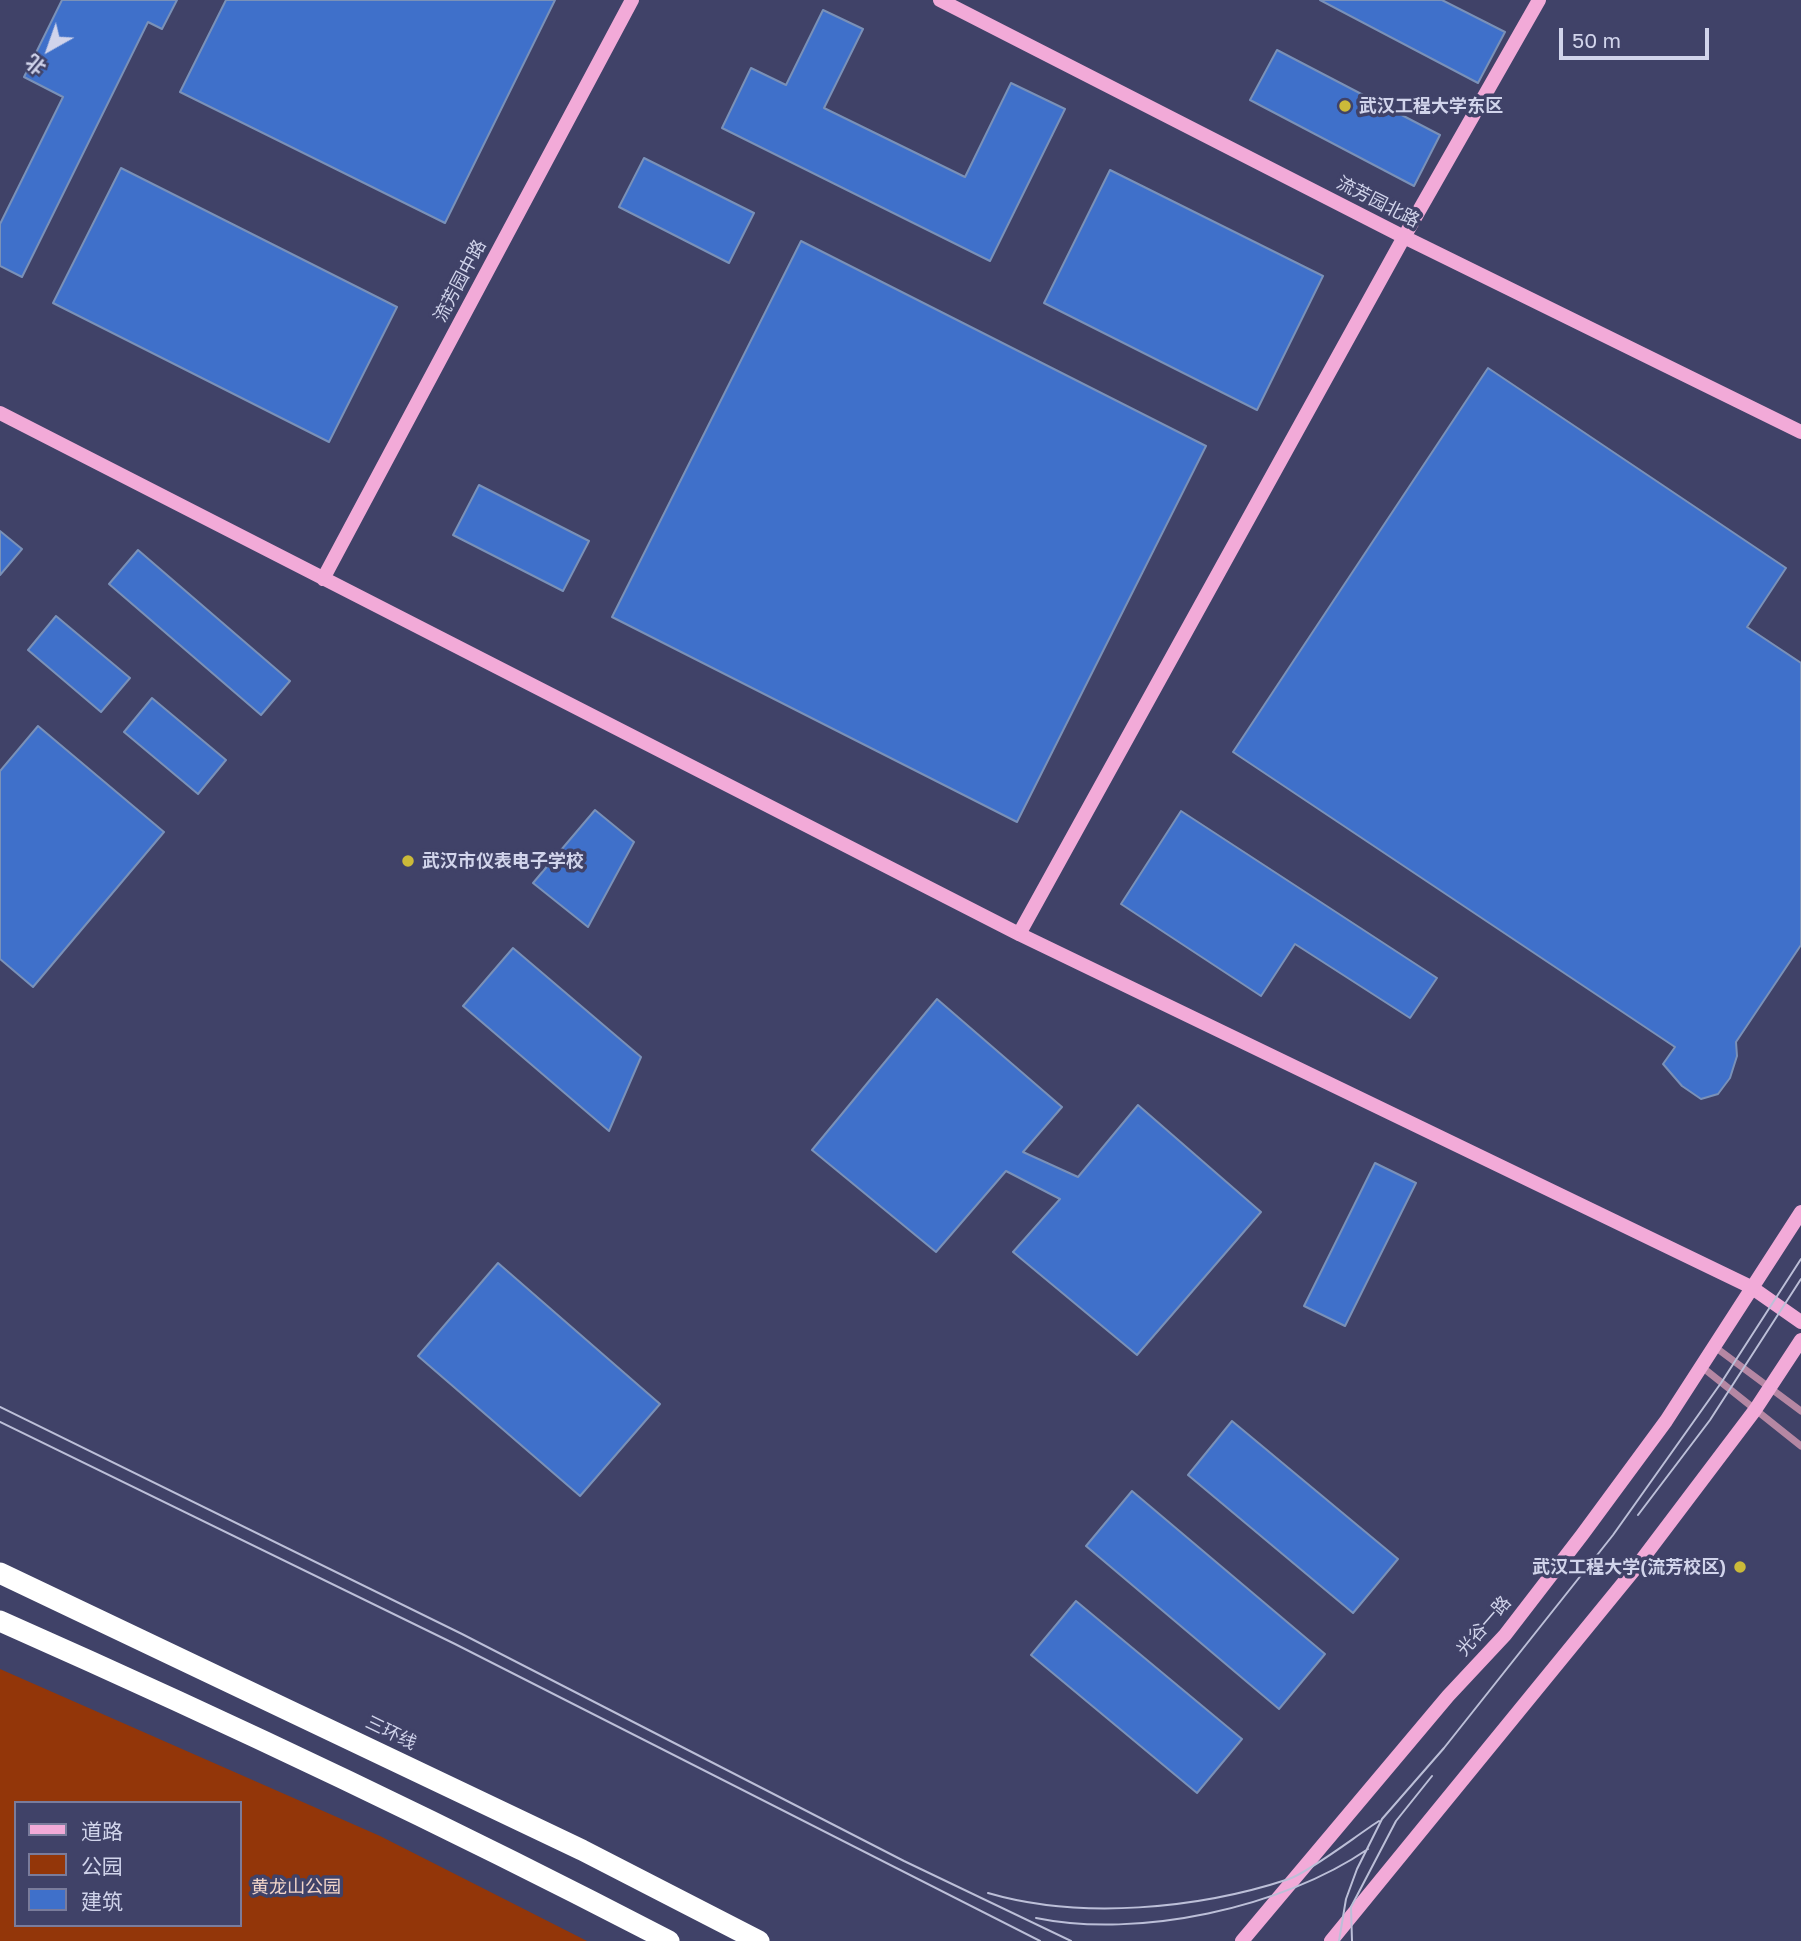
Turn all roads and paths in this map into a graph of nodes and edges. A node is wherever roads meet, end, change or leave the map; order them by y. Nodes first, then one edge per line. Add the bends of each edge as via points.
1 (632, 0) edge
2 (940, 0) edge
3 (1539, 0) edge
4 (1404, 237) junction
5 (0, 413) edge
6 (1801, 432) edge
7 (323, 579) junction
8 (1019, 933) junction
9 (1801, 1212) edge
10 (1751, 1287) junction
11 (1801, 1322) edge
12 (1801, 1340) edge
13 (1714, 1346) junction
14 (1701, 1366) junction
15 (1771, 1388) junction
16 (1755, 1410) junction
17 (1801, 1411) edge
18 (1801, 1446) edge
19 (0, 1573) edge
20 (0, 1621) edge
21 (670, 1941) edge
22 (759, 1941) edge
23 (1242, 1941) edge
24 (1331, 1941) edge

1 - 7 street, 流芳园中路
2 - 4 street, 流芳园北路
3 - 4 street
4 - 6 street, 流芳园北路
4 - 8 street
5 - 7 street
7 - 8 street
8 - 10 street
9 - 10 street, 光谷一路
10 - 11 street
10 - 13 street, 光谷一路
12 - 15 street
13 - 14 street, 光谷一路
13 - 15 street
14 - 16 street
14 - 23 street, 光谷一路 via 1666,1421 1504,1635
15 - 16 street
15 - 17 street
16 - 18 street
16 - 24 street via 1634,1570
19 - 22 highway, 三环线 via 557,1838
20 - 21 highway via 160,1692

